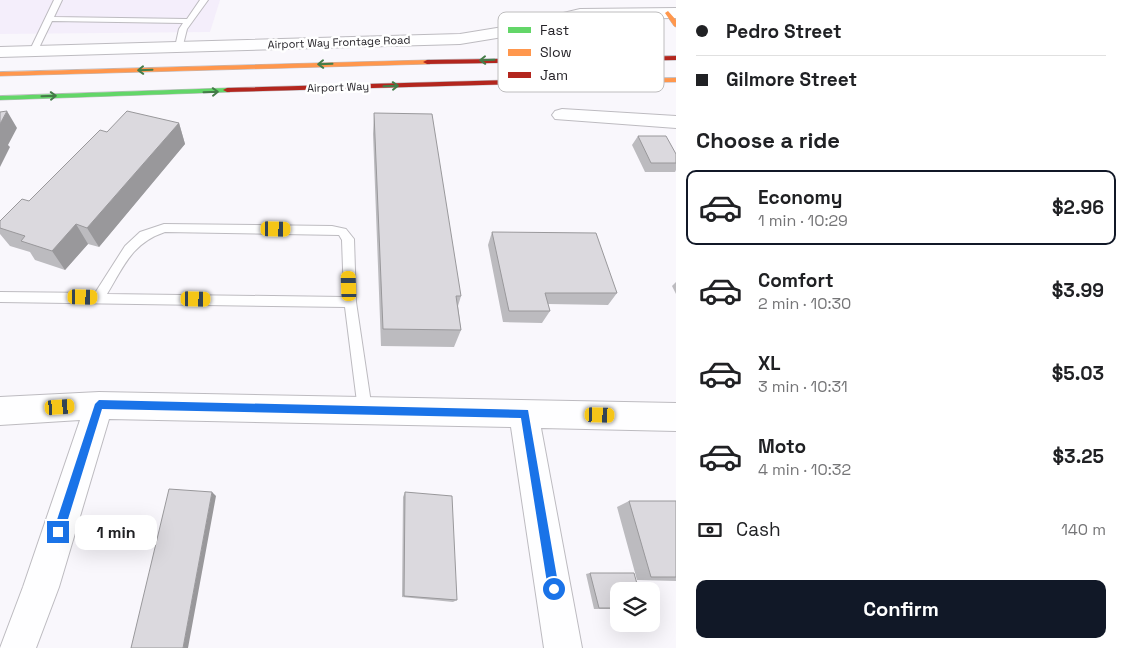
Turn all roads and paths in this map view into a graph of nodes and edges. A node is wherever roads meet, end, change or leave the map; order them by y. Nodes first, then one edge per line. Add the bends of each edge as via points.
1 (58, 0) edge
2 (204, 0) edge
3 (48, 19) junction
4 (189, 20) junction
5 (498, 33) edge
6 (179, 48) junction
7 (0, 52) edge
8 (33, 52) junction
9 (498, 60) edge
10 (0, 74) edge
11 (498, 82) edge
12 (0, 98) edge
13 (562, 116) dead end
14 (676, 122) edge
15 (0, 297) edge
16 (99, 297) junction
17 (350, 302) junction
18 (99, 404) junction
19 (365, 410) junction
20 (0, 412) edge
21 (524, 413) junction
22 (676, 417) edge
23 (17, 648) edge
24 (563, 648) edge

1 - 3 lane
2 - 4 lane
3 - 4 lane
3 - 8 lane
4 - 6 lane via 183,29
5 - 6 street, Airport Way Frontage Road via 460,38
6 - 8 street, Airport Way Frontage Road
7 - 8 street, Airport Way Frontage Road
9 -> 10 main road, Airport Way
12 -> 11 main road, Airport Way
13 - 14 street
15 - 16 lane
16 - 17 lane
16 - 17 lane via 129,249 144,235 164,228 332,230 342,232 348,239
17 - 19 lane
18 - 19 street
18 - 20 street
18 - 23 street via 41,587
19 - 21 street
21 - 22 street
21 - 24 street

